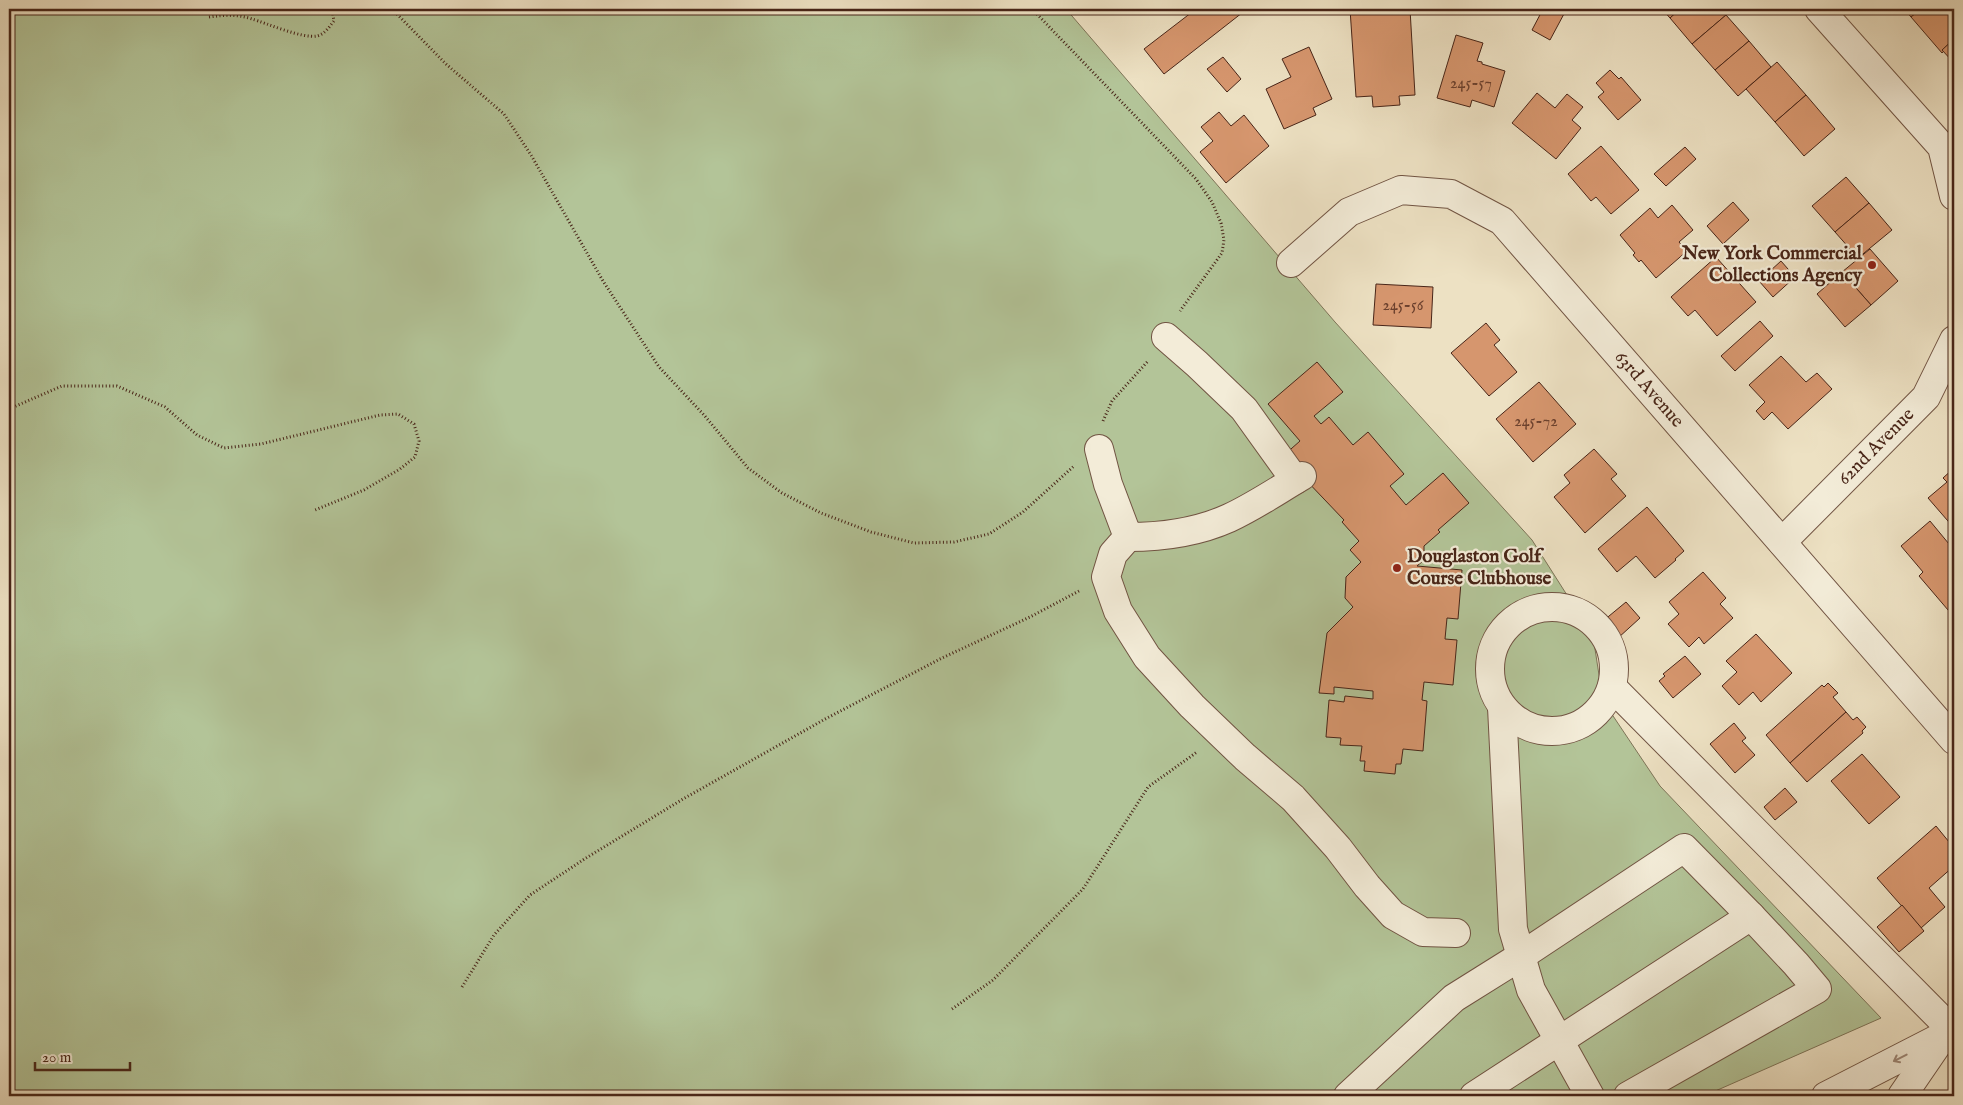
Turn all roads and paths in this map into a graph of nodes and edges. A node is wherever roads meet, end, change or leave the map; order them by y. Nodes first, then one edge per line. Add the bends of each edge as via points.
1 (332, 9) edge
2 (392, 9) edge
3 (1032, 9) edge
4 (1819, 9) edge
5 (209, 17) dead end
6 (1954, 196) edge
7 (1291, 263) dead end
8 (1166, 337) junction
9 (1954, 340) edge
10 (9, 409) edge
11 (1099, 449) junction
12 (316, 510) dead end
13 (1128, 537) junction
14 (1782, 542) junction
15 (1106, 577) junction
16 (1612, 687) junction
17 (1502, 707) junction
18 (1222, 735) junction
19 (1954, 740) edge
20 (1751, 916) junction
21 (1456, 933) dead end
22 (1521, 956) junction
23 (462, 988) dead end
24 (952, 1009) dead end
25 (1949, 1027) edge
26 (1558, 1040) junction
27 (1348, 1096) edge
28 (1474, 1096) edge
29 (1590, 1096) edge
30 (1628, 1096) edge
31 (1826, 1096) edge
32 (1902, 1096) edge

1 - 5 path via 334,21 328,30 316,36 251,18 227,14
2 - 11 path via 446,64 504,114 659,367 704,414 748,468 782,493 821,513 871,532 914,543 954,542 989,534 1023,512 1059,478
3 - 8 path via 1196,179 1212,202 1221,223 1222,253 1183,306
4 - 6 street via 1942,148
7 - 14 street, 63rd Avenue via 1350,212 1402,190 1451,194 1502,221
8 - 11 path via 1112,401 1102,424
8 - 13 street via 1244,409 1299,478 1228,518 1191,530 1154,537
9 - 14 street, 62nd Avenue via 1926,397
10 - 12 path via 62,386 117,386 165,407 197,435 224,448 261,444 380,415 398,414 414,424 419,441 415,457 364,490
11 - 13 street
13 - 15 street via 1113,554
14 - 19 street, 63rd Avenue
15 - 18 street via 1118,611 1147,657
15 - 23 path via 827,718 586,858 530,895 494,935
16 - 17 street via 1604,704 1590,719 1573,728 1553,732 1534,729 1516,720
16 - 17 street via 1615,666 1610,645 1599,627 1582,613 1562,606 1540,606 1521,614 1504,627 1493,646 1489,666 1492,688
16 - 25 street
17 - 22 street via 1513,929
18 - 21 street via 1293,798 1392,915 1423,932
18 - 24 path via 1148,787 1082,889 993,980
20 - 22 street via 1684,848
20 - 26 street
20 - 30 street via 1817,989
22 - 26 street via 1531,990
22 - 27 street via 1454,998
25 -> 31 street
25 - 32 street
26 - 28 street
26 - 29 street

